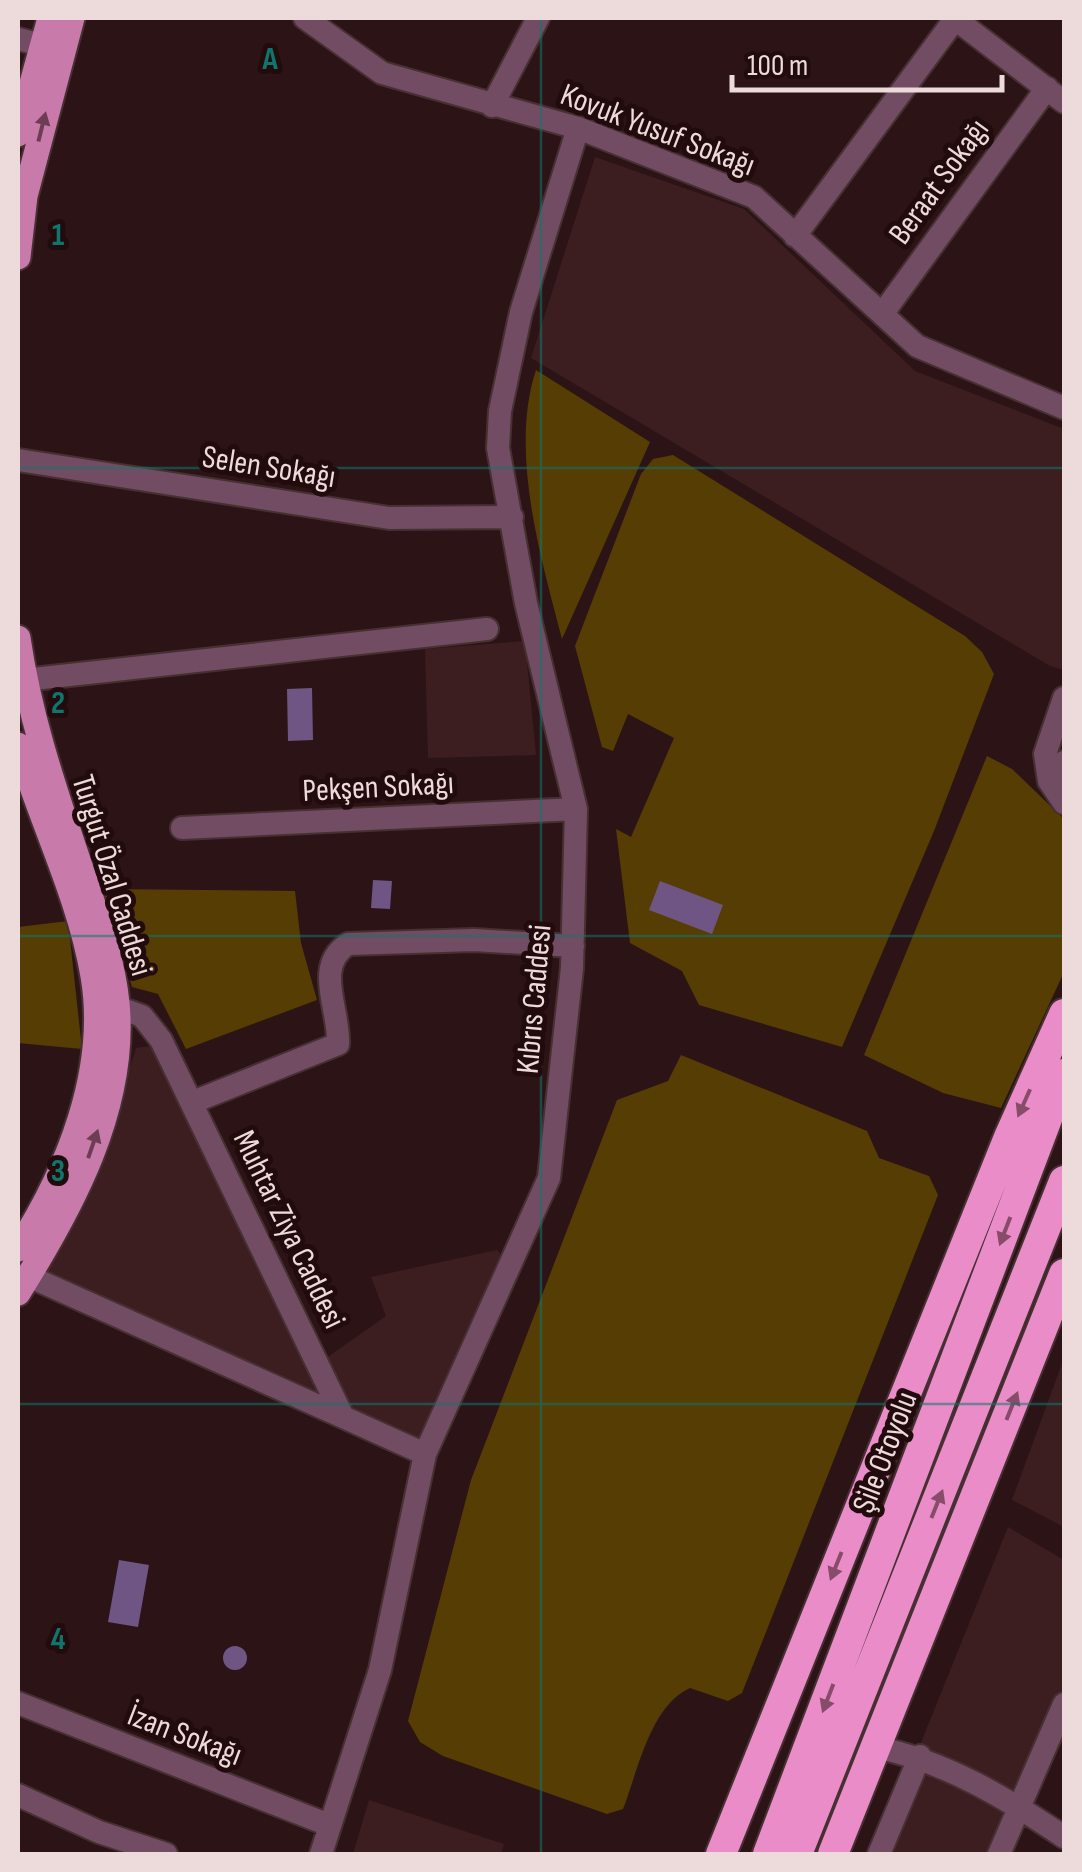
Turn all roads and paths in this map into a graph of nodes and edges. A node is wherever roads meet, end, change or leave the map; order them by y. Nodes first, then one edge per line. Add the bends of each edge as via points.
1 (50, 18) edge
2 (72, 18) edge
3 (304, 18) edge
4 (538, 18) edge
5 (954, 18) edge
6 (41, 45) edge
7 (1056, 95) edge
8 (492, 106) junction
9 (578, 128) junction
10 (18, 134) edge
11 (796, 236) junction
12 (18, 257) edge
13 (883, 313) junction
14 (1064, 408) edge
15 (18, 460) edge
16 (512, 517) junction
17 (488, 629) dead end
18 (18, 638) edge
19 (24, 680) junction
20 (1064, 698) edge
21 (18, 745) edge
22 (1064, 762) edge
23 (1048, 781) junction
24 (1064, 803) edge
25 (37, 804) edge
26 (576, 809) junction
27 (182, 828) dead end
28 (573, 946) junction
29 (107, 1005) junction
30 (1064, 1014) edge
31 (1064, 1074) edge
32 (193, 1102) junction
33 (1064, 1182) edge
34 (18, 1249) edge
35 (1064, 1274) edge
36 (23, 1284) edge
37 (343, 1417) junction
38 (425, 1454) junction
39 (18, 1703) edge
40 (1064, 1704) edge
41 (875, 1748) junction
42 (920, 1756) junction
43 (18, 1795) edge
44 (1018, 1806) junction
45 (329, 1825) junction
46 (98, 1832) junction
47 (1064, 1837) edge
48 (90, 1854) edge
49 (166, 1854) edge
50 (321, 1854) edge
51 (720, 1854) edge
52 (768, 1854) edge
53 (797, 1854) edge
54 (833, 1854) edge
55 (879, 1854) edge
56 (999, 1854) edge

1 - 6 main road
2 - 6 main road
3 - 8 street, Kovuk Yusuf Sokağı via 382,73
4 - 8 street
5 - 7 street
5 - 11 street
6 - 10 main road
12 -> 6 main road
7 - 13 street, Beraat Sokağı
8 - 9 street, Kovuk Yusuf Sokağı
9 - 11 street, Kovuk Yusuf Sokağı via 754,197
9 - 16 street, Kıbrıs Caddesi via 521,312 500,410 498,448
11 - 13 street, Kovuk Yusuf Sokağı
13 - 14 street, Kovuk Yusuf Sokağı via 918,346
15 - 16 street, Selen Sokağı via 389,518
16 - 26 street, Kıbrıs Caddesi
17 - 19 street
18 - 19 main road, Turgut Özal Caddesi
19 - 25 main road, Turgut Özal Caddesi
20 - 23 street via 1045,754
21 - 25 main road, Turgut Özal Caddesi
22 - 23 street
23 - 24 street
25 - 29 main road, Turgut Özal Caddesi via 105,942
26 - 27 street, Pekşen Sokağı
26 - 28 street, Kıbrıs Caddesi
28 - 32 street via 474,940 348,944 329,970 338,1044
28 - 38 street, Kıbrıs Caddesi via 550,1178
29 - 32 street, Muhtar Ziya Caddesi via 142,1016
29 - 34 main road, Turgut Özal Caddesi via 83,1109
36 -> 29 main road, Turgut Özal Caddesi via 73,1198 103,1115 118,1038
30 -> 51 highway via 1008,1137
31 -> 52 highway, Şile Otoyolu
32 - 37 street, Muhtar Ziya Caddesi
53 -> 33 highway, Şile Otoyolu
41 -> 35 highway
36 - 37 street
37 - 38 street
38 - 45 street, Kıbrıs Caddesi via 380,1670
39 - 45 street, İzan Sokağı
40 - 44 street
41 - 42 street
41 - 54 highway
42 - 44 street
42 - 55 street
43 - 46 street
44 - 47 street
44 - 56 street
45 - 50 street, Kıbrıs Caddesi
46 - 48 street
46 - 49 street

